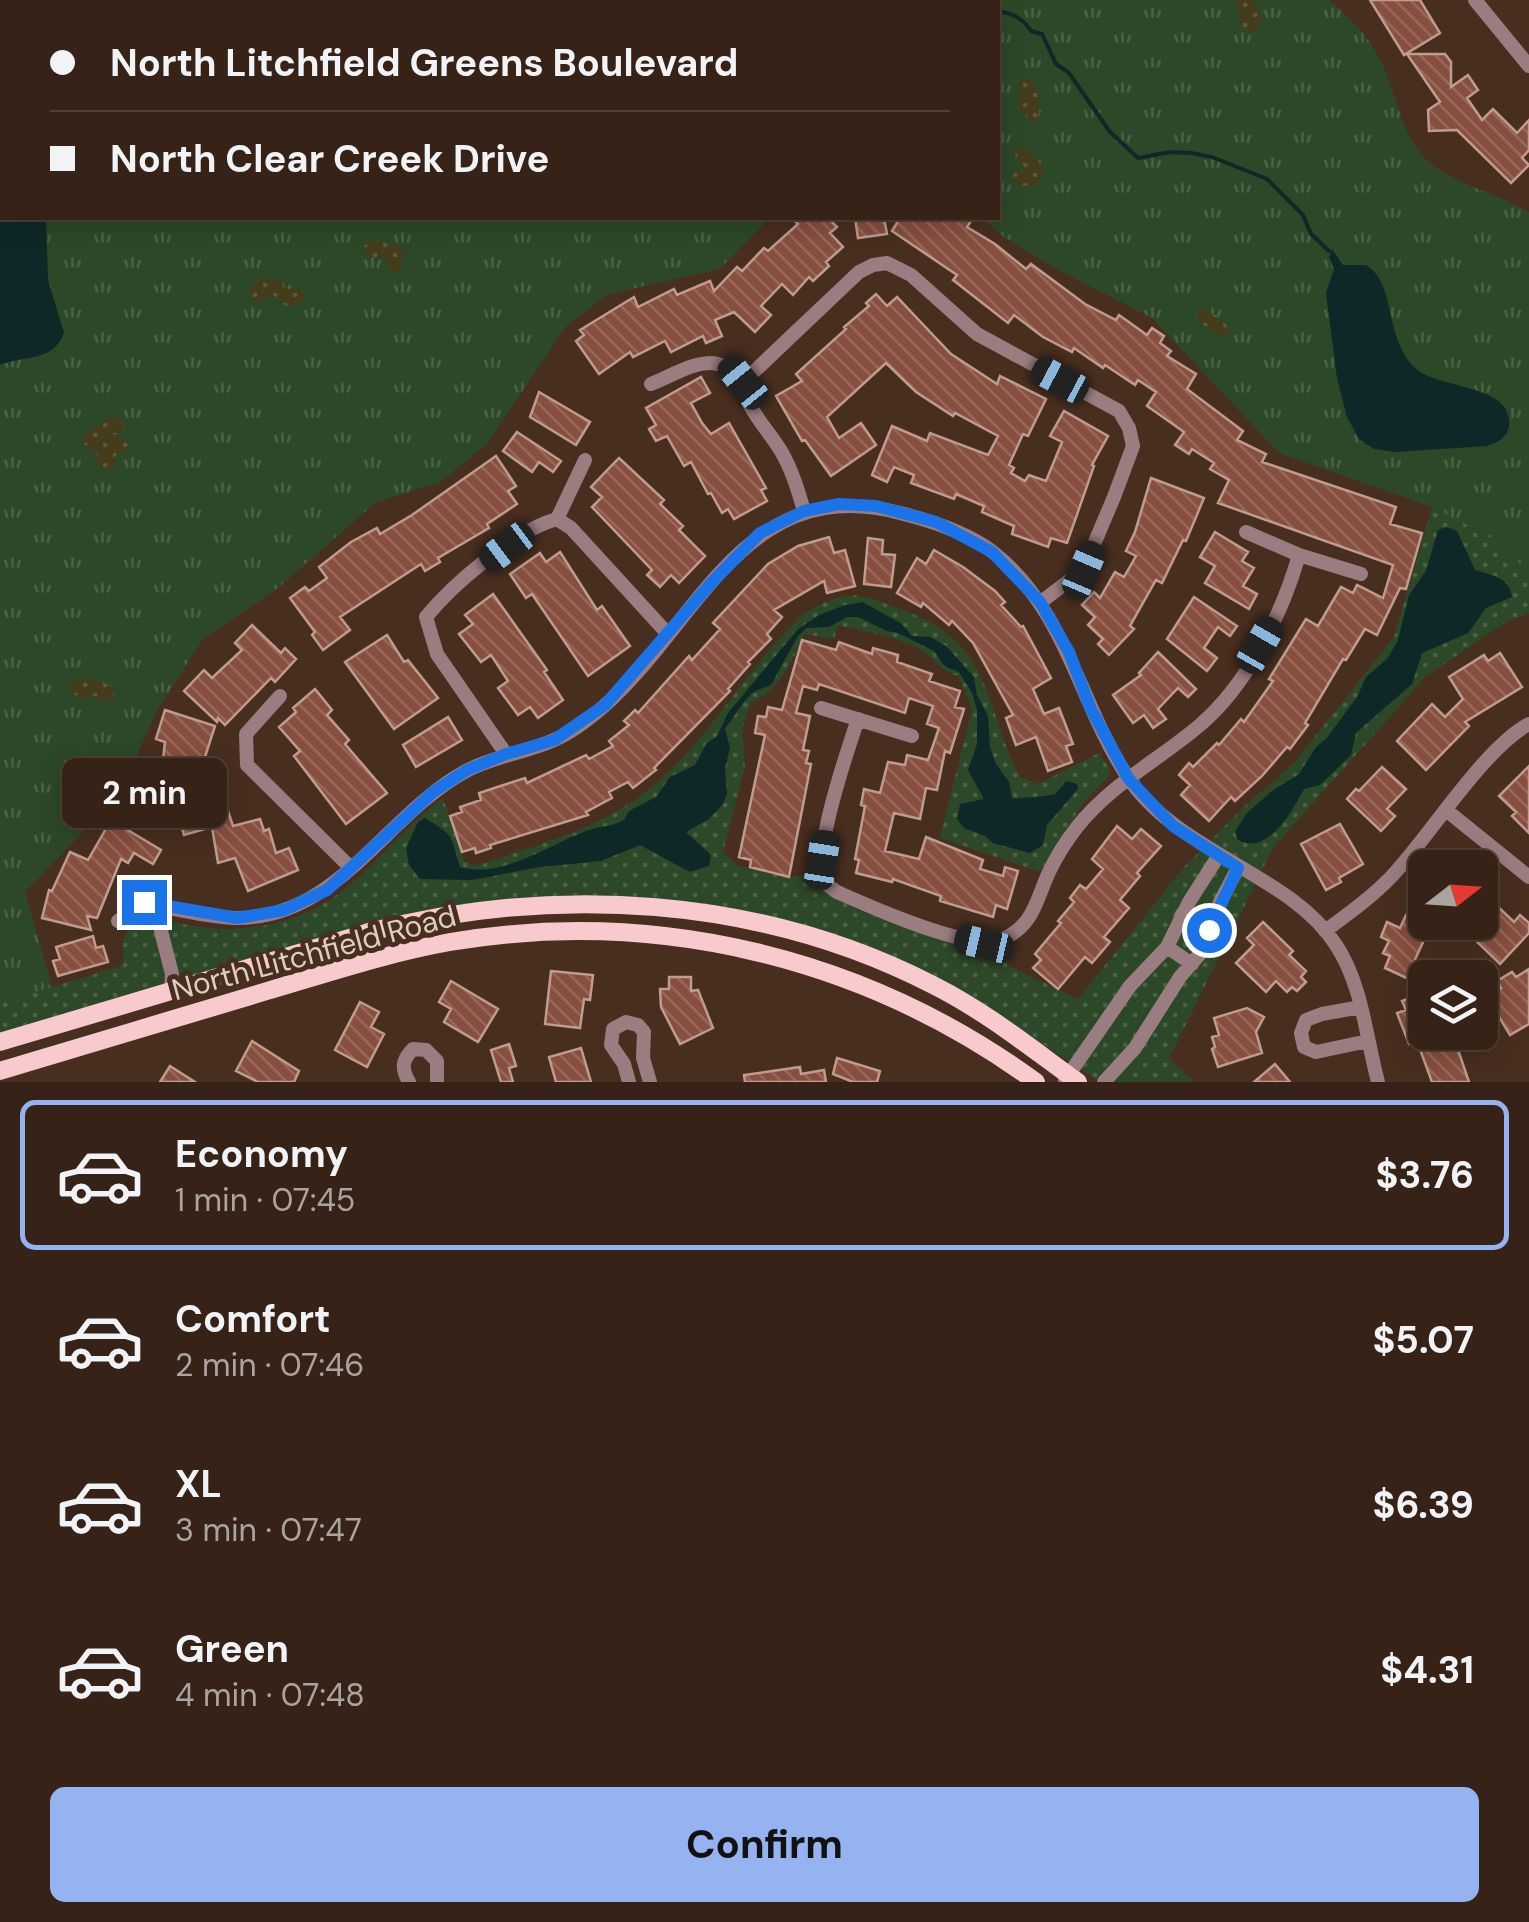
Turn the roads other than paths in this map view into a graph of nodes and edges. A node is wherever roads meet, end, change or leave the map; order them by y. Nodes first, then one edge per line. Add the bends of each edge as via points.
1 (1475, 0) edge
2 (1529, 66) edge
3 (743, 382) junction
4 (651, 384) dead end
5 (586, 460) dead end
6 (804, 511) junction
7 (557, 519) junction
8 (1246, 532) dead end
9 (1299, 555) junction
10 (1361, 574) dead end
11 (1040, 602) junction
12 (667, 633) junction
13 (280, 696) dead end
14 (821, 708) dead end
15 (858, 719) junction
16 (1529, 724) edge
17 (912, 736) dead end
18 (506, 754) junction
19 (1128, 778) junction
20 (1446, 810) junction
21 (1219, 855) junction
22 (351, 868) junction
23 (1238, 868) junction
24 (1529, 877) edge
25 (166, 907) junction
26 (1182, 914) junction
27 (118, 921) dead end
28 (1209, 930) junction
29 (1325, 931) junction
30 (1167, 947) junction
31 (1192, 964) junction
32 (171, 991) junction
33 (1361, 1008) junction
34 (1368, 1041) junction
35 (0, 1042) edge
36 (0, 1072) edge
37 (1070, 1080) edge
38 (409, 1082) edge
39 (437, 1082) edge
40 (629, 1082) edge
41 (650, 1082) edge
42 (1036, 1082) edge
43 (1104, 1082) edge
44 (1378, 1082) edge

1 - 2 street
3 - 4 street via 730,365 703,362
3 - 6 street via 744,398 793,474
3 - 11 street via 859,272 888,263 977,334 1119,411 1133,446 1084,570
5 - 7 street
6 - 11 street via 876,506 936,522 992,552
6 - 12 street via 760,533
7 - 12 street
7 - 18 street via 538,524 446,592 426,617 436,654
8 - 9 street
9 - 10 street
9 - 19 street via 1242,675 1202,723
11 - 19 street
12 - 18 street via 580,725
13 - 22 street via 246,734 246,765
14 - 15 street
15 - 17 street
15 - 19 street via 827,825 825,882 850,898 984,944 1003,939 1034,914 1075,830
16 - 20 street
18 - 22 street via 433,792
19 - 21 street via 1173,826
20 - 24 street
20 - 29 street via 1393,875
21 - 23 street
21 - 26 street
22 - 25 street via 327,890 284,910 238,918
23 - 28 street
23 - 29 street via 1291,900
25 - 27 street via 144,902
25 - 32 street via 161,931
26 - 28 street
26 - 30 street
28 - 31 street
29 - 33 street
30 - 31 street
30 - 37 street via 1130,986
31 - 43 street
32 - 35 main road, North Litchfield Road
32 - 37 main road, North Litchfield Road via 432,917 548,904 654,906 776,928 911,974 1006,1029
33 - 34 street
33 - 34 street via 1306,1020 1301,1033 1304,1047 1316,1052
34 - 44 street
36 - 42 main road, North Litchfield Road via 400,953 490,936 579,931 735,945 840,976 944,1022
38 - 39 street via 404,1058 413,1048 437,1061
40 - 41 street via 610,1045 613,1028 626,1022 644,1032

